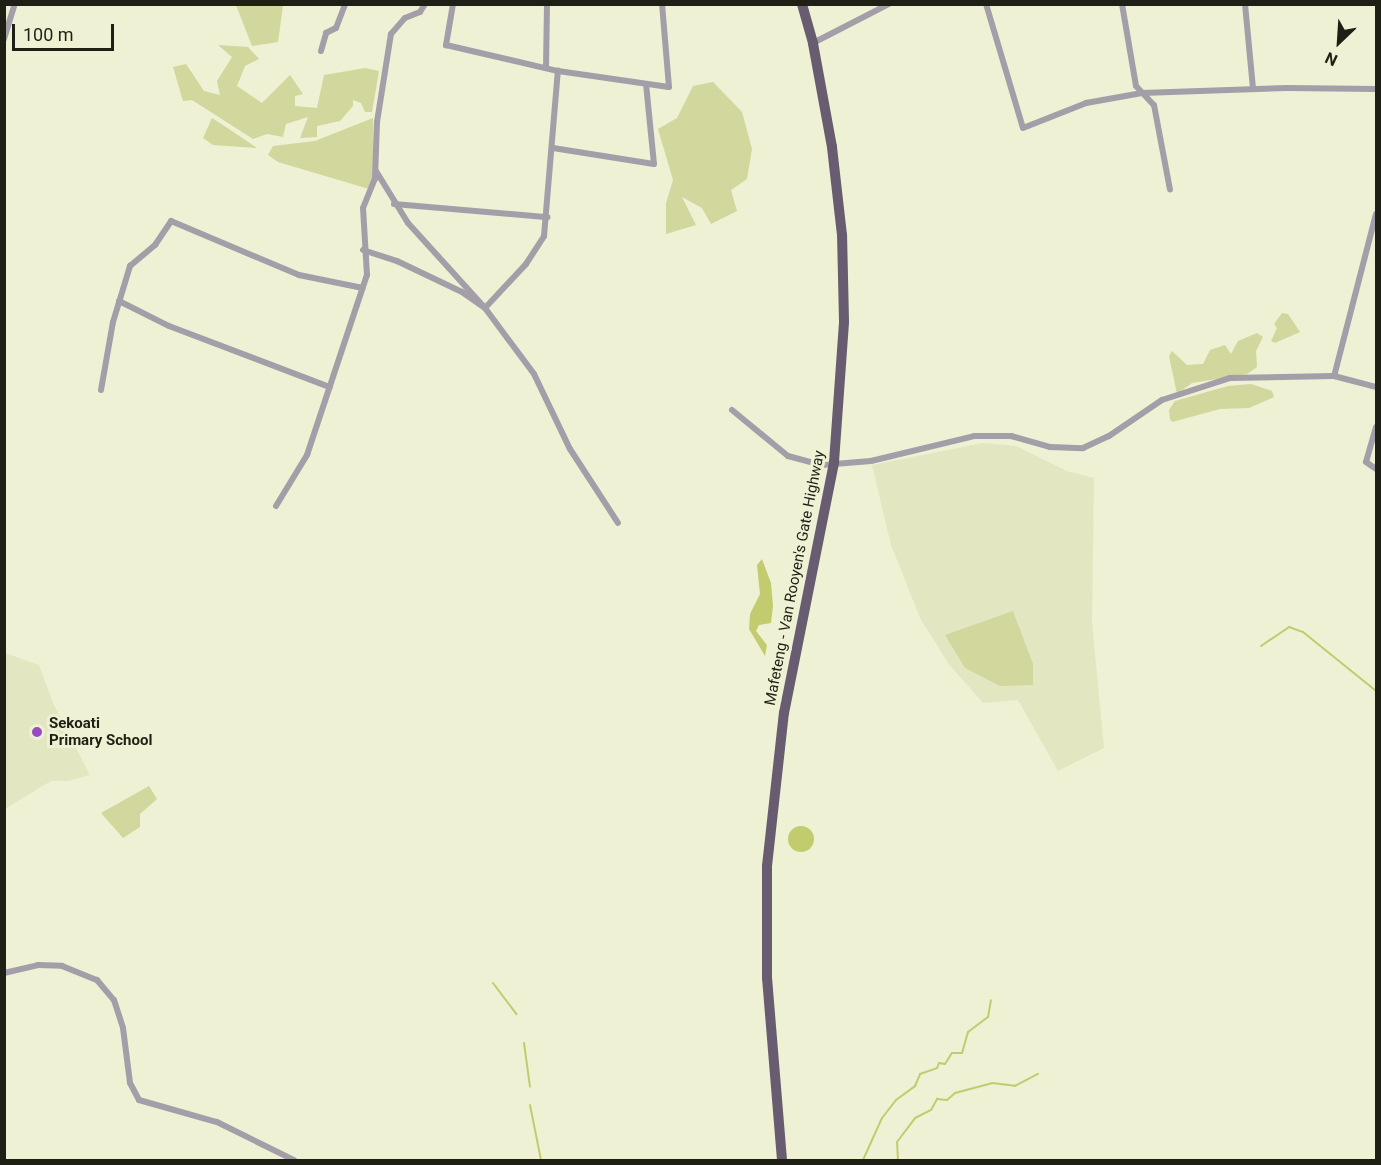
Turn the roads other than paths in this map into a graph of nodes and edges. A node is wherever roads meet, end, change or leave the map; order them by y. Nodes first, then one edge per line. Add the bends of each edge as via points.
1 (15, 4) edge
2 (345, 4) edge
3 (425, 4) edge
4 (453, 4) edge
5 (547, 4) edge
6 (662, 4) edge
7 (802, 4) edge
8 (889, 4) edge
9 (986, 4) edge
10 (1122, 4) edge
11 (1245, 4) edge
12 (4, 39) edge
13 (813, 43) junction
14 (321, 51) dead end
15 (546, 68) junction
16 (558, 71) junction
17 (646, 84) junction
18 (1253, 89) junction
19 (1377, 89) edge
20 (1142, 93) junction
21 (553, 148) junction
22 (376, 171) junction
23 (1170, 190) dead end
24 (394, 204) junction
25 (1377, 214) edge
26 (547, 217) junction
27 (363, 250) junction
28 (363, 288) junction
29 (119, 301) junction
30 (485, 308) junction
31 (1334, 376) junction
32 (330, 387) junction
33 (1377, 387) edge
34 (101, 390) dead end
35 (732, 411) dead end
36 (1377, 427) edge
37 (834, 462) junction
38 (1377, 469) edge
39 (276, 506) dead end
40 (618, 523) dead end
41 (4, 974) edge
42 (294, 1161) edge
43 (782, 1161) edge

1 - 12 street
2 - 14 street via 336,28 326,33
3 - 22 street via 391,34 377,122
4 - 15 street via 446,45
5 - 15 street
6 - 17 street via 669,87
7 - 13 main road, Mafeteng - Van Rooyen's Gate Highway
8 - 13 street
9 - 20 street via 1023,128 1086,104
10 - 20 street via 1136,86
11 - 18 street
13 - 37 main road, Mafeteng - Van Rooyen's Gate Highway via 832,147 842,235 844,321
15 - 16 street
16 - 17 street
16 - 21 street
17 - 21 street via 654,164
18 - 19 street
18 - 20 street
20 - 23 street via 1154,105
21 - 26 street
22 - 24 street
22 - 27 street via 363,208
24 - 26 street
24 - 30 street
25 - 31 street
26 - 30 street via 544,236 526,264
27 - 28 street via 367,275
27 - 30 street via 397,261 462,292
28 - 29 street via 299,275 171,221 155,244 130,266
28 - 32 street
29 - 32 street via 169,326
29 - 34 street
30 - 40 street via 534,374 570,449
31 - 33 street
31 - 37 street via 1230,378 1162,400 1109,436 1083,448 1050,447 1011,436 974,436 871,461
32 - 39 street via 307,454
35 - 37 street via 788,456 813,464
36 - 38 street via 1366,462
37 - 43 main road, Mafeteng - Van Rooyen's Gate Highway via 784,713 767,866 767,978
41 - 42 street via 38,965 62,966 97,980 114,1000 123,1028 130,1083 139,1100 218,1122

